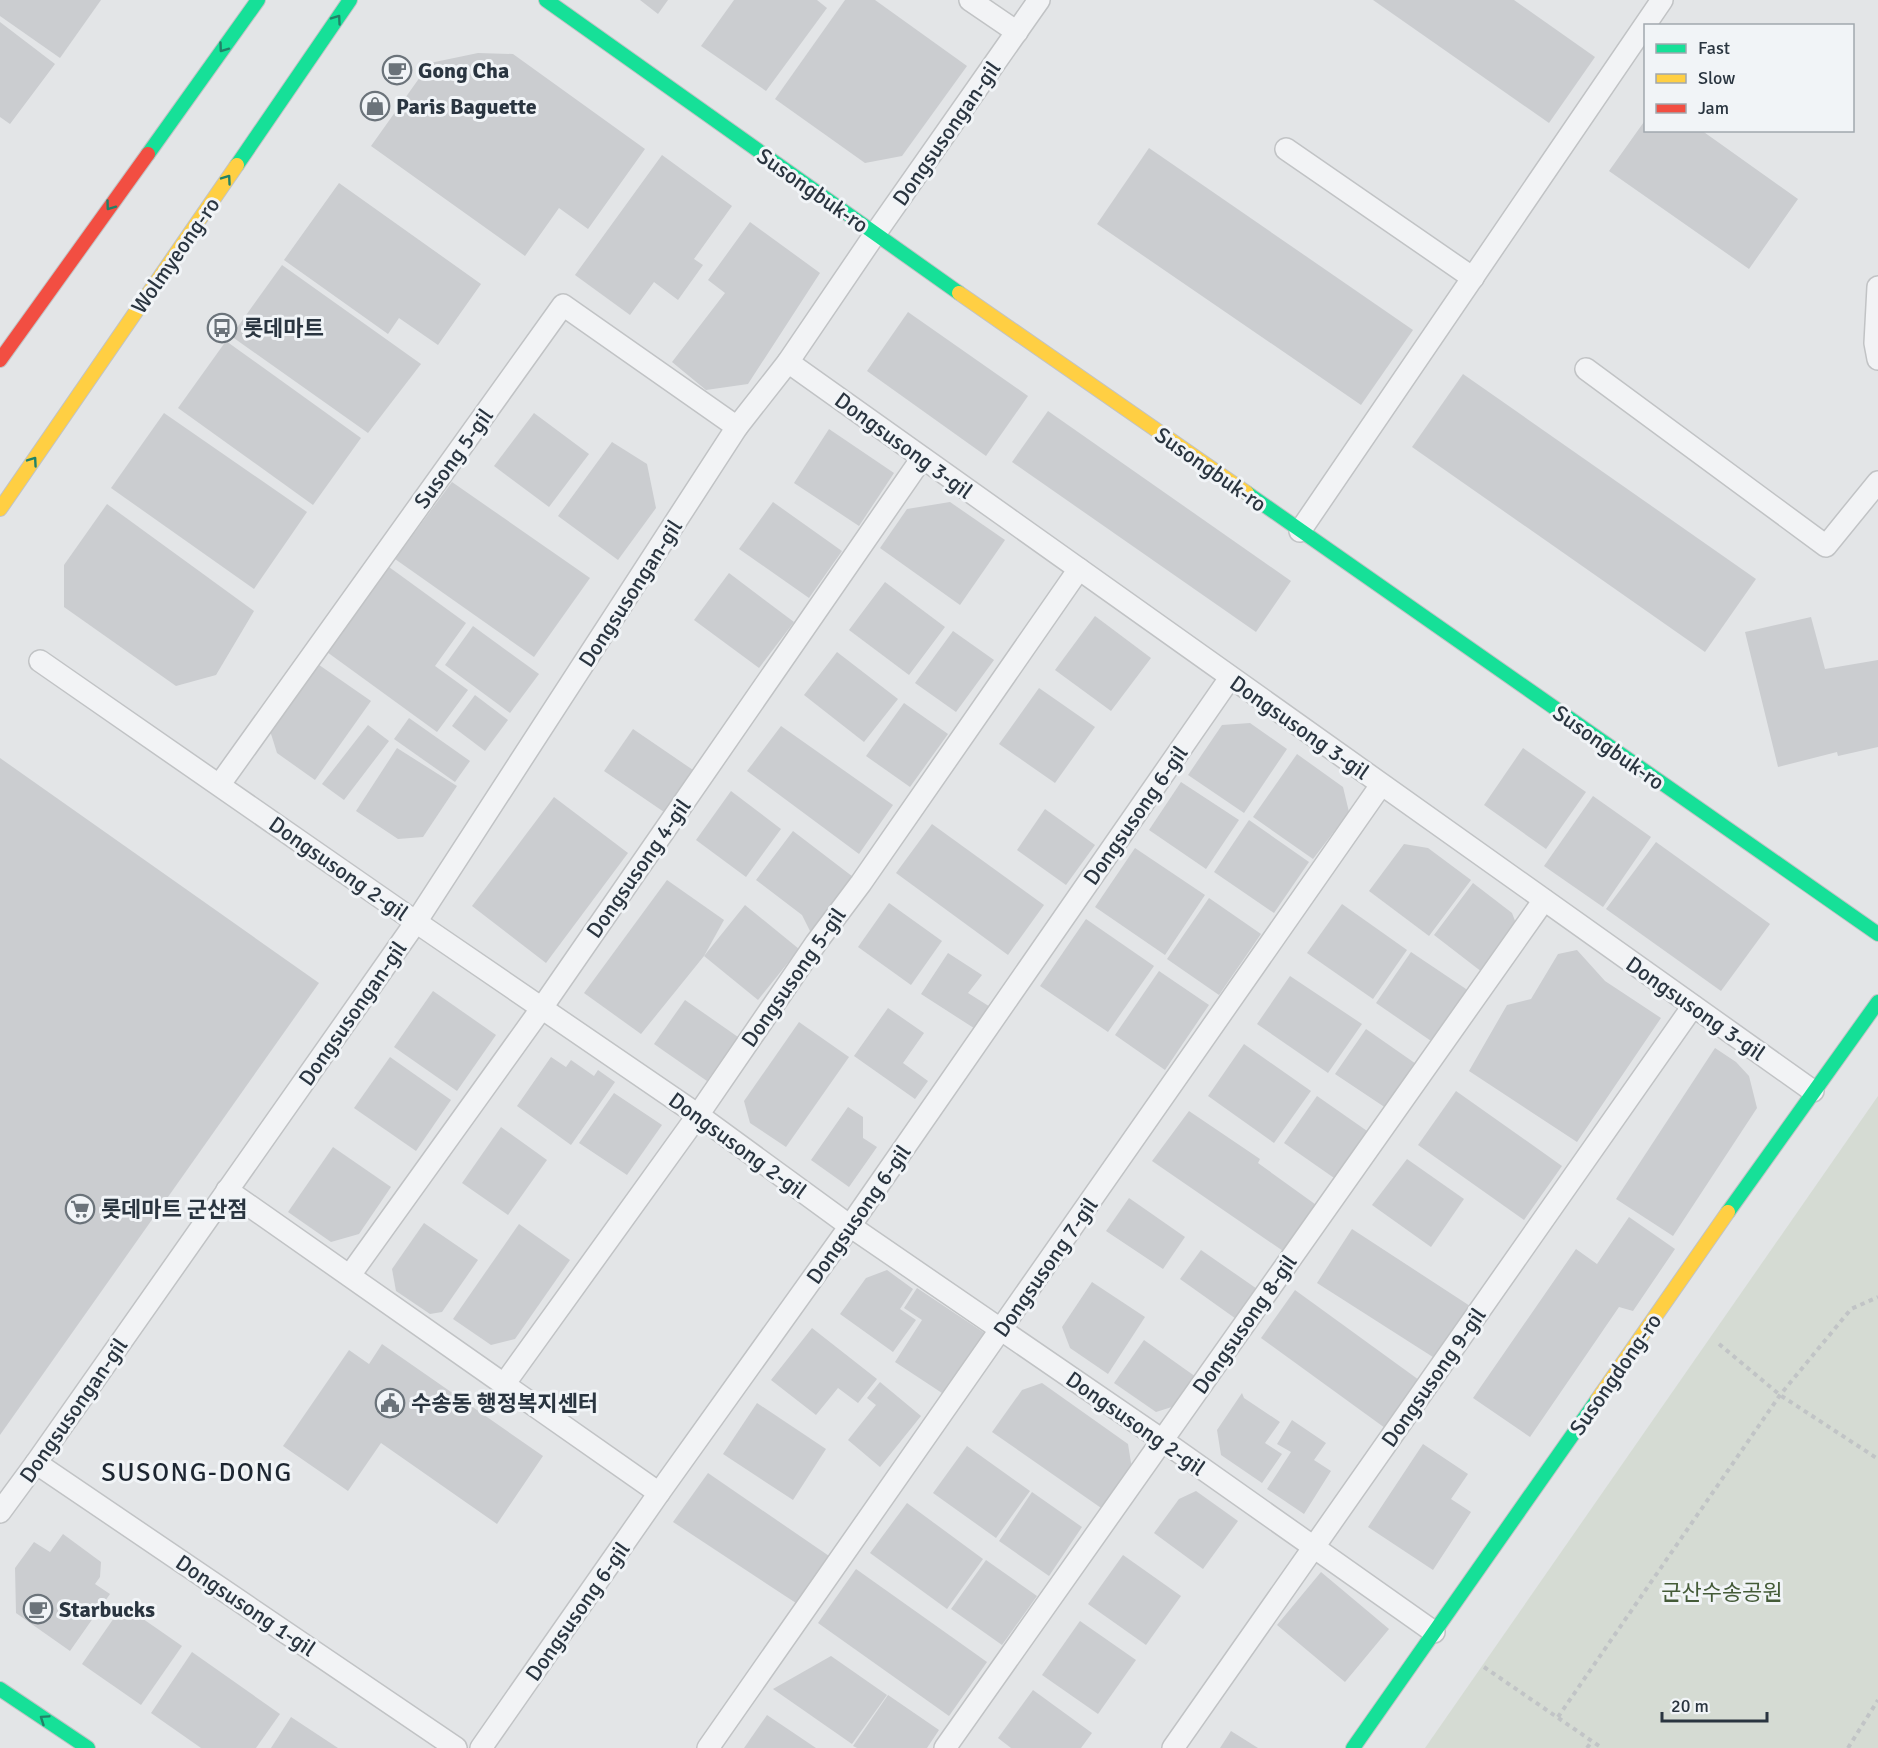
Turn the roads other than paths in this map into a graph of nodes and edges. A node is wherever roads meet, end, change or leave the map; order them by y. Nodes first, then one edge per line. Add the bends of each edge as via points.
1 (258, 0) edge
2 (350, 0) edge
3 (546, 0) edge
4 (970, 0) edge
5 (1039, 0) edge
6 (1659, 1) edge
7 (1017, 32) junction
8 (1286, 149) dead end
9 (875, 234) junction
10 (1473, 278) junction
11 (1878, 287) edge
12 (1878, 359) edge
13 (0, 360) edge
14 (788, 362) junction
15 (1586, 369) dead end
16 (737, 427) junction
17 (922, 458) junction
18 (1878, 482) edge
19 (0, 509) edge
20 (1300, 531) junction
21 (1079, 569) junction
22 (40, 661) dead end
23 (1230, 678) junction
24 (220, 784) junction
25 (1381, 785) junction
26 (1544, 900) junction
27 (416, 922) junction
28 (1878, 934) edge
29 (1878, 1002) edge
30 (1693, 1006) junction
31 (541, 1009) junction
32 (1813, 1091) junction
33 (698, 1115) junction
34 (227, 1190) junction
35 (850, 1226) junction
36 (351, 1275) junction
37 (1001, 1330) junction
38 (505, 1383) junction
39 (1162, 1440) junction
40 (36, 1463) junction
41 (659, 1493) junction
42 (0, 1512) edge
43 (1314, 1547) junction
44 (1434, 1632) junction
45 (4, 1690) edge
46 (88, 1748) edge
47 (456, 1748) edge
48 (481, 1748) edge
49 (708, 1748) edge
50 (945, 1748) edge
51 (1173, 1748) edge
52 (1353, 1748) edge

1 -> 13 street
19 -> 2 street, Wolmyeong-ro
3 - 9 street, Susongbuk-ro
4 - 7 lane
5 - 7 lane, Dongsusongan-gil
6 - 10 lane
7 - 9 lane, Dongsusongan-gil
8 - 10 lane
9 - 14 lane, Dongsusongan-gil
9 - 20 street, Susongbuk-ro
10 - 20 lane
11 - 12 lane
14 - 16 lane, Dongsusongan-gil
14 - 17 lane, Dongsusong 3-gil
15 - 18 lane via 1826,546
16 - 24 lane, Susong 5-gil via 563,305
16 - 27 lane, Dongsusongan-gil
17 - 21 lane, Dongsusong 3-gil
17 - 31 lane, Dongsusong 4-gil
20 - 28 street, Susongbuk-ro
21 - 23 lane, Dongsusong 3-gil
21 - 33 lane, Dongsusong 5-gil
22 - 24 lane, Dongsusong 2-gil
23 - 25 lane, Dongsusong 3-gil
23 - 35 lane, Dongsusong 6-gil
24 - 27 lane, Dongsusong 2-gil
25 - 26 lane, Dongsusong 3-gil
25 - 37 lane, Dongsusong 7-gil
26 - 30 lane, Dongsusong 3-gil
26 - 39 lane, Dongsusong 8-gil
27 - 31 lane, Dongsusong 2-gil
27 - 34 lane, Dongsusongan-gil
29 - 32 street, Susongdong-ro
30 - 32 lane, Dongsusong 3-gil
30 - 43 lane, Dongsusong 9-gil
31 - 33 lane, Dongsusong 2-gil
31 - 36 lane, Dongsusong 4-gil
32 - 44 street, Susongdong-ro
33 - 35 lane, Dongsusong 2-gil
33 - 38 lane, Dongsusong 5-gil
34 - 36 lane
34 - 40 lane, Dongsusongan-gil
35 - 37 lane, Dongsusong 2-gil
35 - 41 lane, Dongsusong 6-gil
36 - 38 lane
37 - 39 lane, Dongsusong 2-gil
37 - 49 lane, Dongsusong 7-gil
38 - 41 lane
39 - 43 lane, Dongsusong 2-gil
39 - 50 lane, Dongsusong 8-gil
40 - 42 lane, Dongsusongan-gil
40 - 47 lane, Dongsusong 1-gil
41 - 48 lane, Dongsusong 6-gil
43 - 44 lane, Dongsusong 2-gil
43 - 51 lane, Dongsusong 9-gil
44 - 52 street, Susongdong-ro
46 -> 45 street

